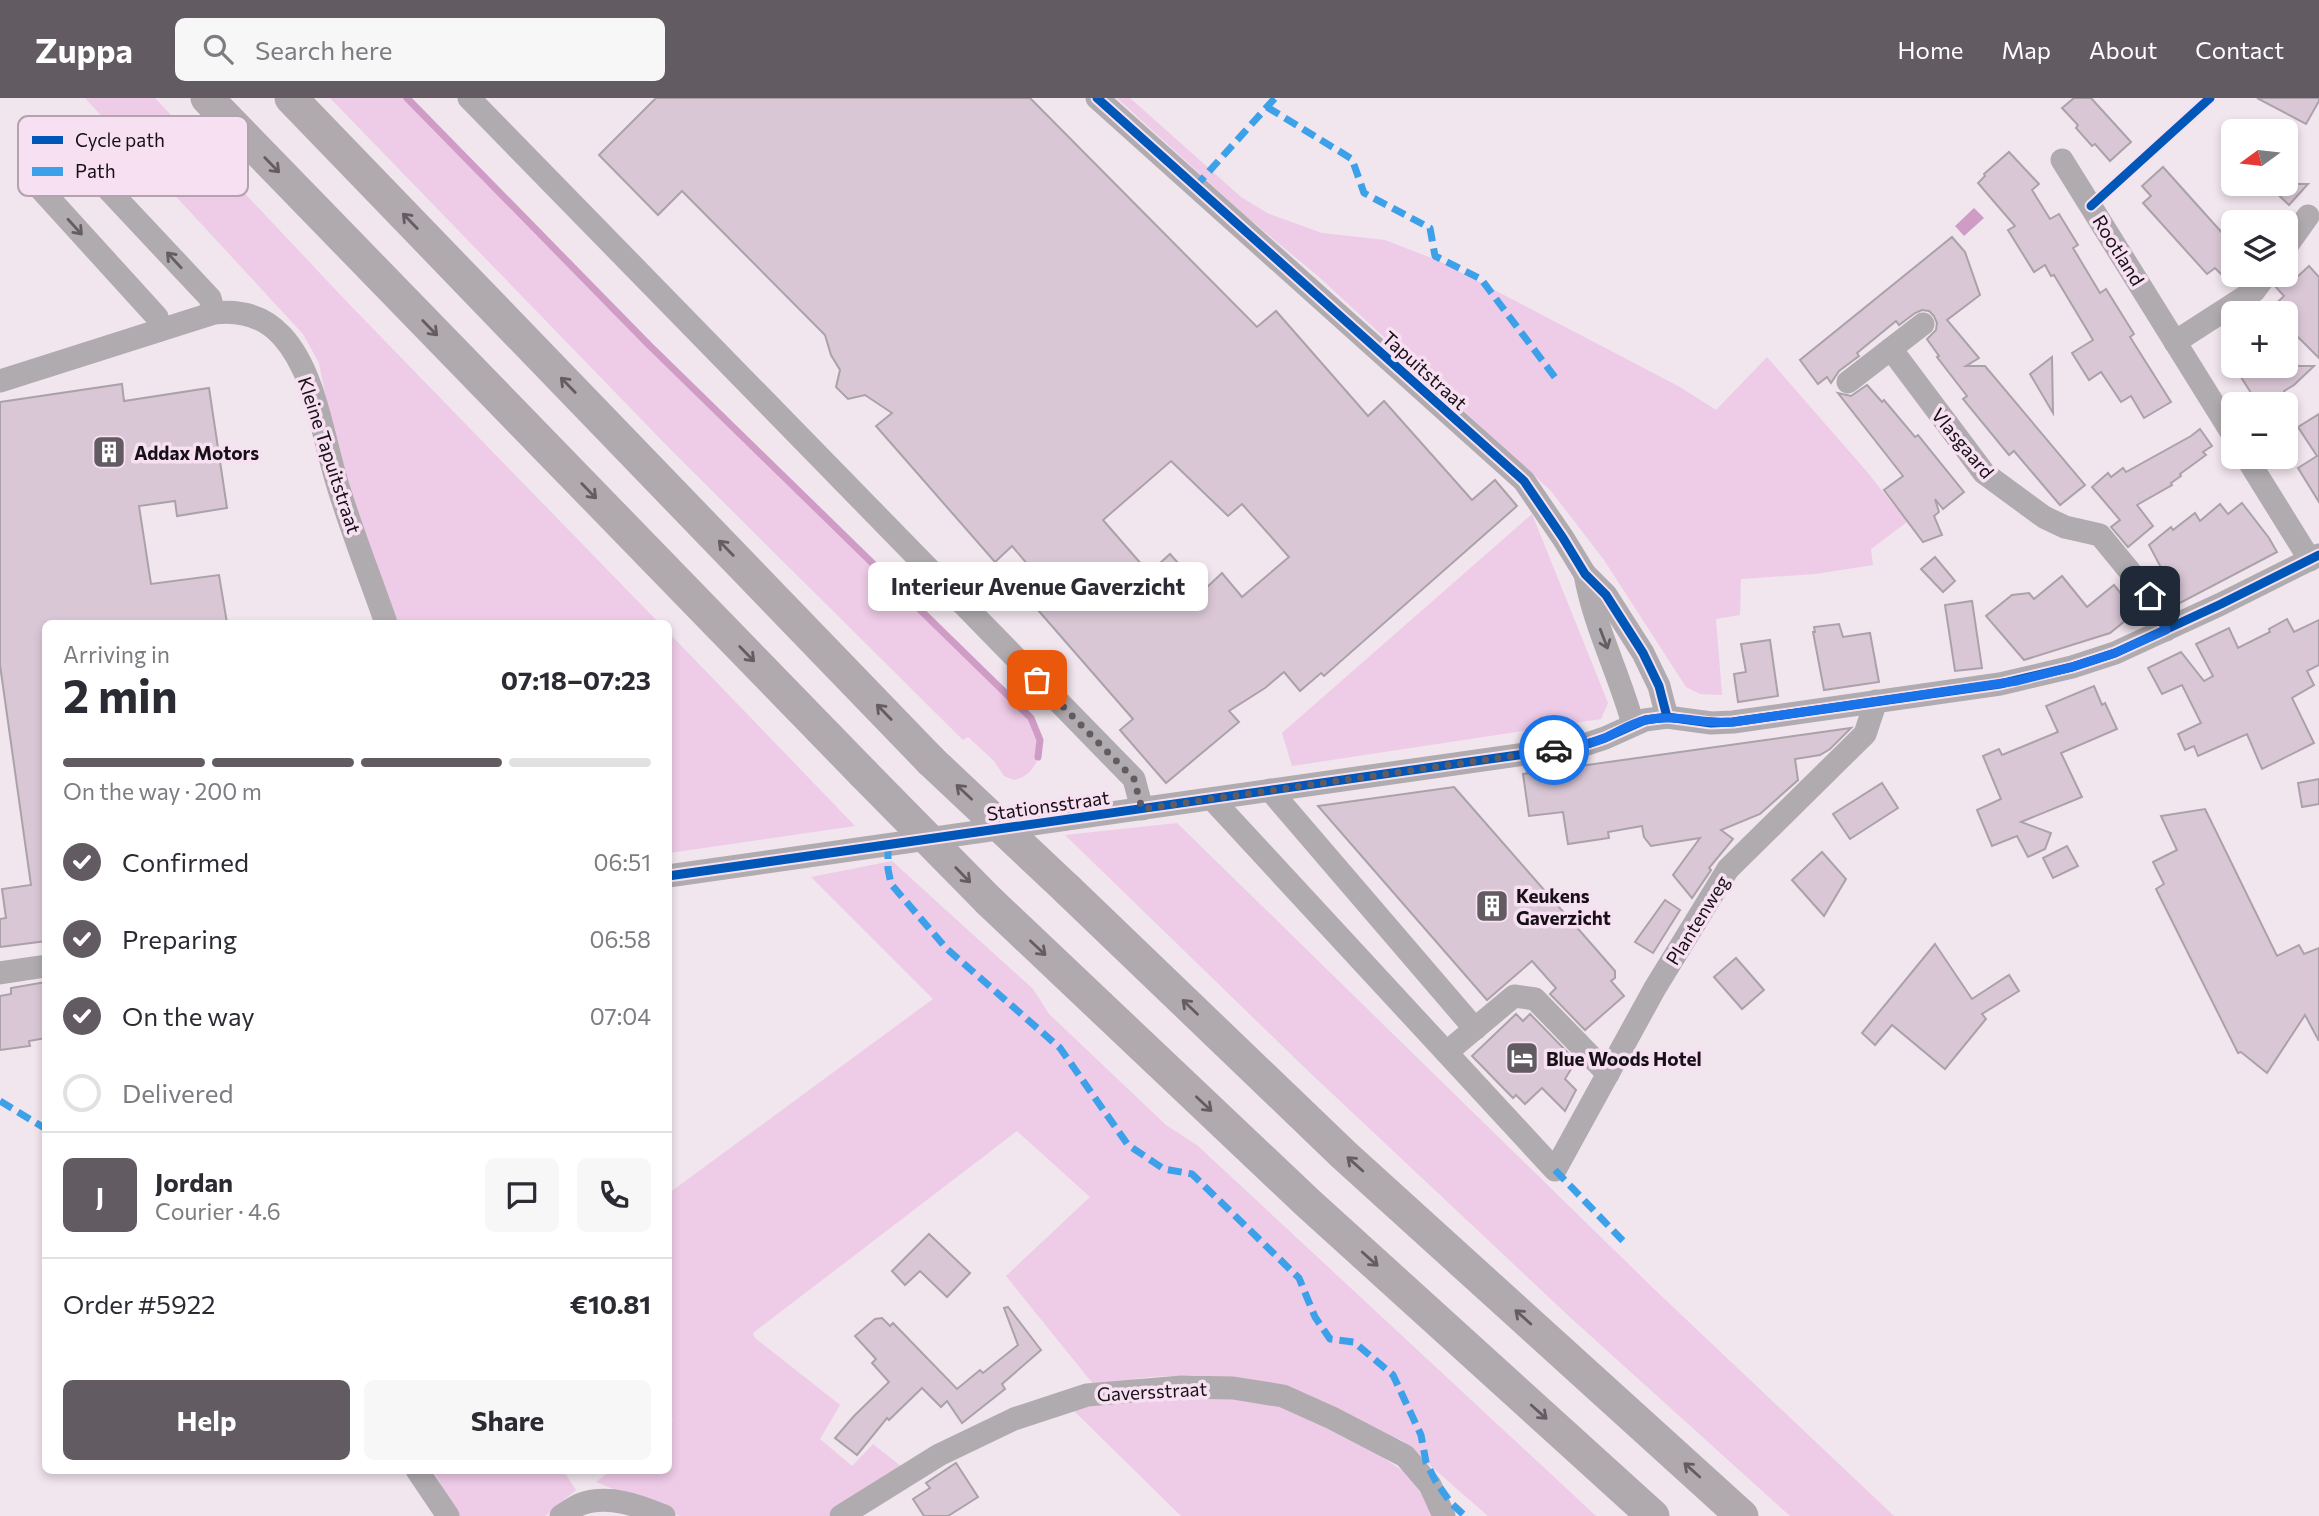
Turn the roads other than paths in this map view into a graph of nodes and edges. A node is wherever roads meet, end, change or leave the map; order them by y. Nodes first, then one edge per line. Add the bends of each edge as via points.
1 (207, 98) edge
2 (291, 98) edge
3 (469, 98) edge
4 (1097, 98) edge
5 (224, 116) edge
6 (248, 140) edge
7 (2062, 160) dead end
8 (47, 196) edge
9 (114, 196) edge
10 (2308, 216) dead end
11 (2298, 230) edge
12 (2257, 287) edge
13 (214, 313) junction
14 (1923, 324) dead end
15 (160, 330) junction
16 (2175, 342) junction
17 (1891, 349) junction
18 (0, 381) edge
19 (1848, 382) dead end
20 (2221, 416) edge
21 (2254, 469) edge
22 (2315, 558) edge
23 (1585, 574) junction
24 (385, 620) edge
25 (2166, 630) junction
26 (1876, 701) junction
27 (1667, 717) junction
28 (1633, 724) junction
29 (1270, 790) junction
30 (1212, 799) junction
31 (1142, 809) junction
32 (672, 875) edge
33 (42, 967) edge
34 (0, 973) edge
35 (1475, 1029) junction
36 (1447, 1052) junction
37 (1608, 1074) junction
38 (420, 1474) edge
39 (448, 1516) edge
40 (561, 1516) edge
41 (664, 1516) edge
42 (841, 1516) edge
43 (1444, 1516) edge
44 (1653, 1516) edge
45 (1742, 1516) edge

1 -> 5 highway, bridge
45 -> 2 highway, bridge via 1344,1155 931,761
3 - 31 street via 1134,779
4 - 23 street, Tapuitstraat via 1524,481
6 -> 44 highway, bridge via 989,901 1308,1203
7 - 16 street, Rootland
8 -> 15 street via 157,317
13 -> 9 street via 210,298
10 - 11 street
12 - 16 street
13 - 15 street, Kleine Tapuitstraat
13 - 24 street, Kleine Tapuitstraat via 229,311 264,321 299,359
14 - 17 street
15 - 18 street, Kleine Tapuitstraat
16 - 20 street, Rootland
17 - 19 street
17 - 25 street, Vlasgaard via 1984,473 2043,517 2100,535 2150,596
21 - 22 street
22 - 25 street, Stationsstraat
23 - 27 street, Tapuitstraat via 1606,594 1643,653
23 -> 28 street, Tapuitstraat via 1590,602
25 - 26 street, Stationsstraat via 2115,653 2034,677
26 - 27 street, Stationsstraat via 1733,722
26 - 37 street, Plantenweg via 1865,734 1728,869
27 - 28 street, Stationsstraat
28 - 29 street, Stationsstraat via 1581,746
29 - 30 street, Stationsstraat
29 - 35 street
30 - 31 street, Stationsstraat
30 - 36 street
31 - 32 street, Stationsstraat
33 - 34 street
35 - 36 street
35 - 37 street via 1514,996 1535,999
36 - 37 street, Plantenweg via 1555,1170
38 - 39 street
40 - 41 street via 581,1504 604,1500 637,1505
42 - 43 street, Gaversstraat via 939,1455 1014,1419 1087,1395 1182,1387 1233,1388 1283,1396 1332,1418 1405,1456 1430,1485

